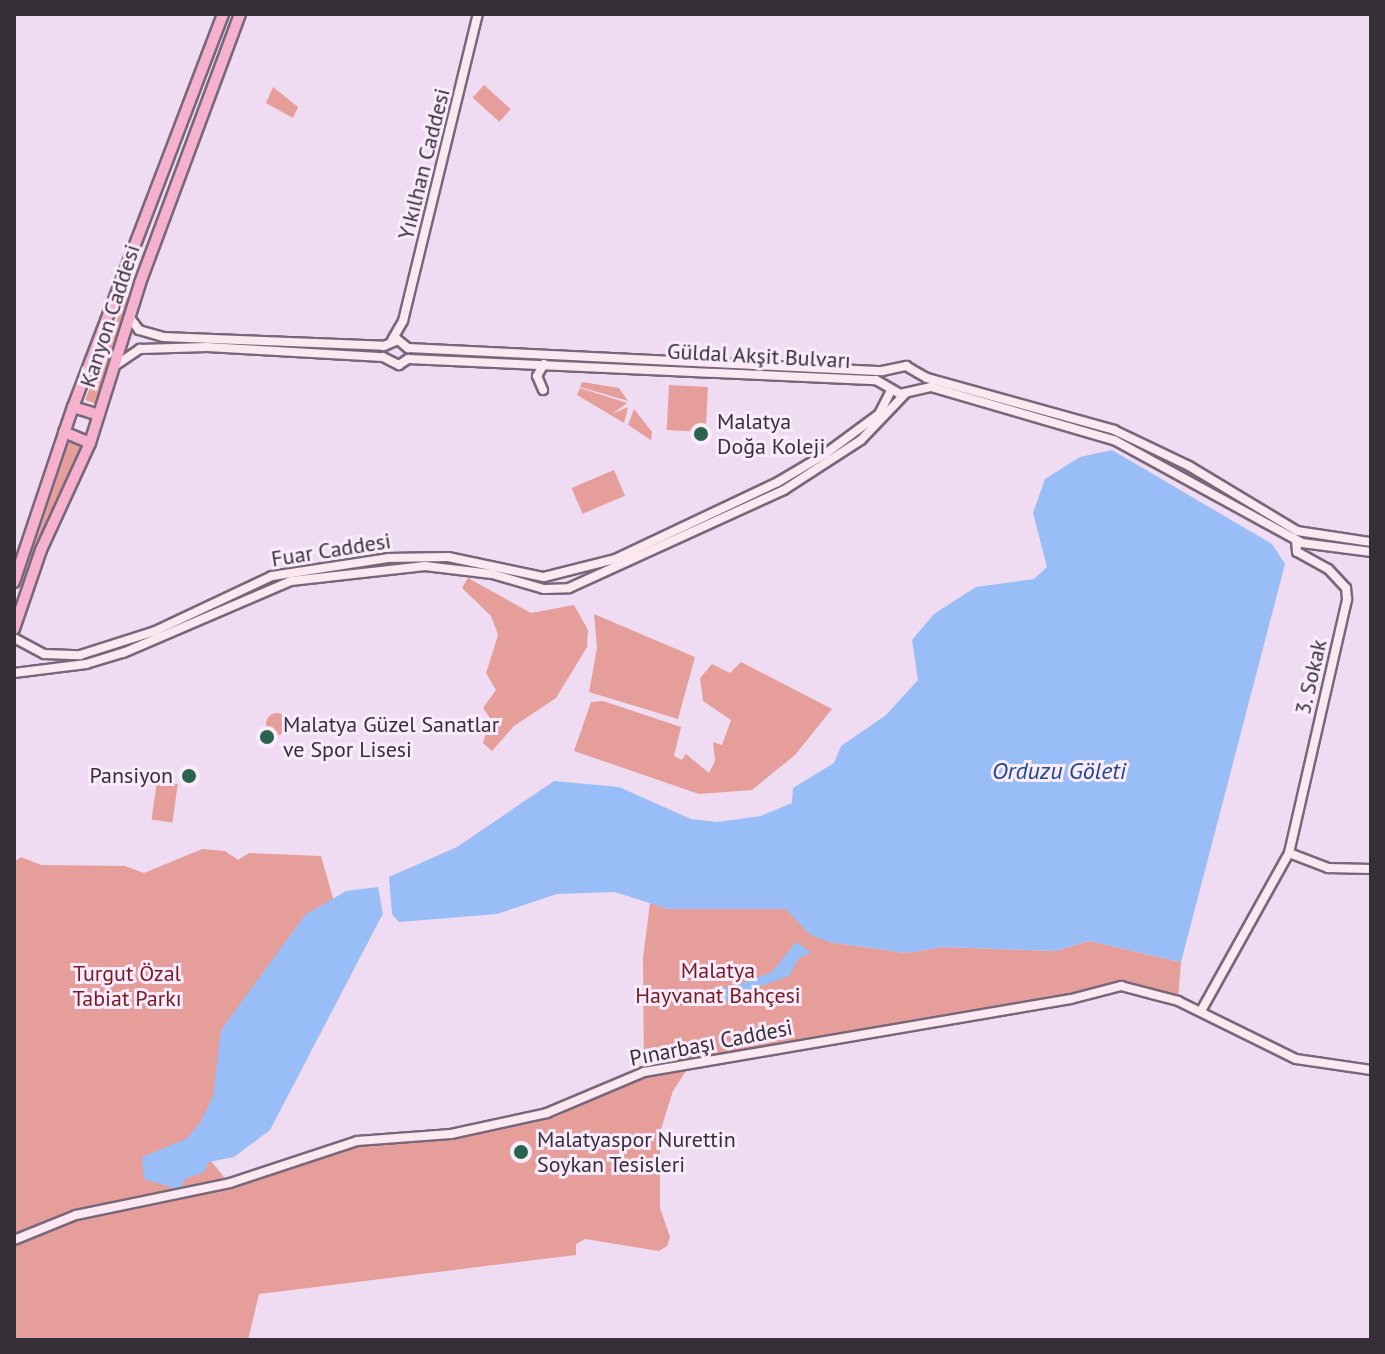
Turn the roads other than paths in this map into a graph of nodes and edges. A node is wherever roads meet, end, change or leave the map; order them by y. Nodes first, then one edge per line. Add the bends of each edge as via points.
1 (223, 14) edge
2 (240, 14) edge
3 (478, 14) edge
4 (130, 318) junction
5 (403, 321) junction
6 (388, 343) junction
7 (406, 345) junction
8 (383, 357) junction
9 (514, 358) junction
10 (408, 359) junction
11 (531, 359) junction
12 (544, 364) junction
13 (116, 365) junction
14 (890, 370) junction
15 (918, 375) junction
16 (890, 387) junction
17 (917, 387) junction
18 (543, 390) dead end
19 (905, 394) junction
20 (73, 407) junction
21 (99, 415) junction
22 (64, 432) junction
23 (90, 443) junction
24 (1297, 536) junction
25 (1371, 542) edge
26 (1371, 552) edge
27 (574, 571) junction
28 (14, 582) edge
29 (578, 582) junction
30 (14, 629) edge
31 (14, 638) edge
32 (41, 653) junction
33 (37, 671) junction
34 (14, 673) edge
35 (1289, 853) junction
36 (1371, 869) edge
37 (1201, 1011) junction
38 (1371, 1070) edge
39 (14, 1240) edge

1 - 20 highway
2 - 4 highway, Kanyon Caddesi
3 - 5 street, Yıkılhan Caddesi
4 - 6 street, Güldal Akşit Bulvarı via 153,336
4 - 13 highway, Kanyon Caddesi
5 - 6 street, Yıkılhan Caddesi
5 - 7 street, Yıkılhan Caddesi
6 - 7 street, Güldal Akşit Bulvarı
6 - 8 street
7 - 9 street, Güldal Akşit Bulvarı
7 - 10 street, Yıkılhan Caddesi
8 - 10 street, Güldal Akşit Bulvarı via 399,365
8 - 13 street, Güldal Akşit Bulvarı via 154,348 133,351
9 - 10 street, Güldal Akşit Bulvarı
9 - 11 street, Güldal Akşit Bulvarı
9 - 11 street, Güldal Akşit Bulvarı via 522,350
11 - 12 street, Güldal Akşit Bulvarı
11 - 14 street, Güldal Akşit Bulvarı
12 - 16 street, Güldal Akşit Bulvarı via 876,380
12 - 18 street via 537,376
13 - 21 highway, Kanyon Caddesi
14 - 15 street, Güldal Akşit Bulvarı via 901,365
14 - 16 street
15 - 17 street
15 - 24 street, Güldal Akşit Bulvarı via 1114,430 1189,466
16 - 19 street, Güldal Akşit Bulvarı
16 - 27 street, Fuar Caddesi via 879,414 778,482 615,559
17 - 19 street
17 - 24 street, Güldal Akşit Bulvarı via 1068,423 1114,440
19 - 29 street via 861,440 784,490 623,568
20 - 21 highway
20 - 22 highway
21 - 23 highway, Kanyon Caddesi
22 - 23 highway
22 - 28 highway
23 - 30 highway, Kanyon Caddesi via 41,550
24 - 25 street, Güldal Akşit Bulvarı
24 - 26 street, Güldal Akşit Bulvarı
24 - 35 street, 3. Sokak via 1297,552 1328,569 1346,588 1347,599
27 - 29 street
27 - 32 street, Fuar Caddesi via 544,577 500,565 415,556 313,568 266,578 132,640 80,655
29 - 33 street via 562,590 544,589 492,574 425,566 291,581 123,653
31 - 32 street, Fuar Caddesi
32 - 33 street
33 - 34 street
35 - 36 street via 1328,868
35 - 37 street, 3. Sokak
37 - 38 street, Pınarbaşı Caddesi via 1296,1059
37 - 39 street, Pınarbaşı Caddesi via 1121,986 685,1064 608,1084 547,1113 451,1134 357,1141 230,1183 85,1212

